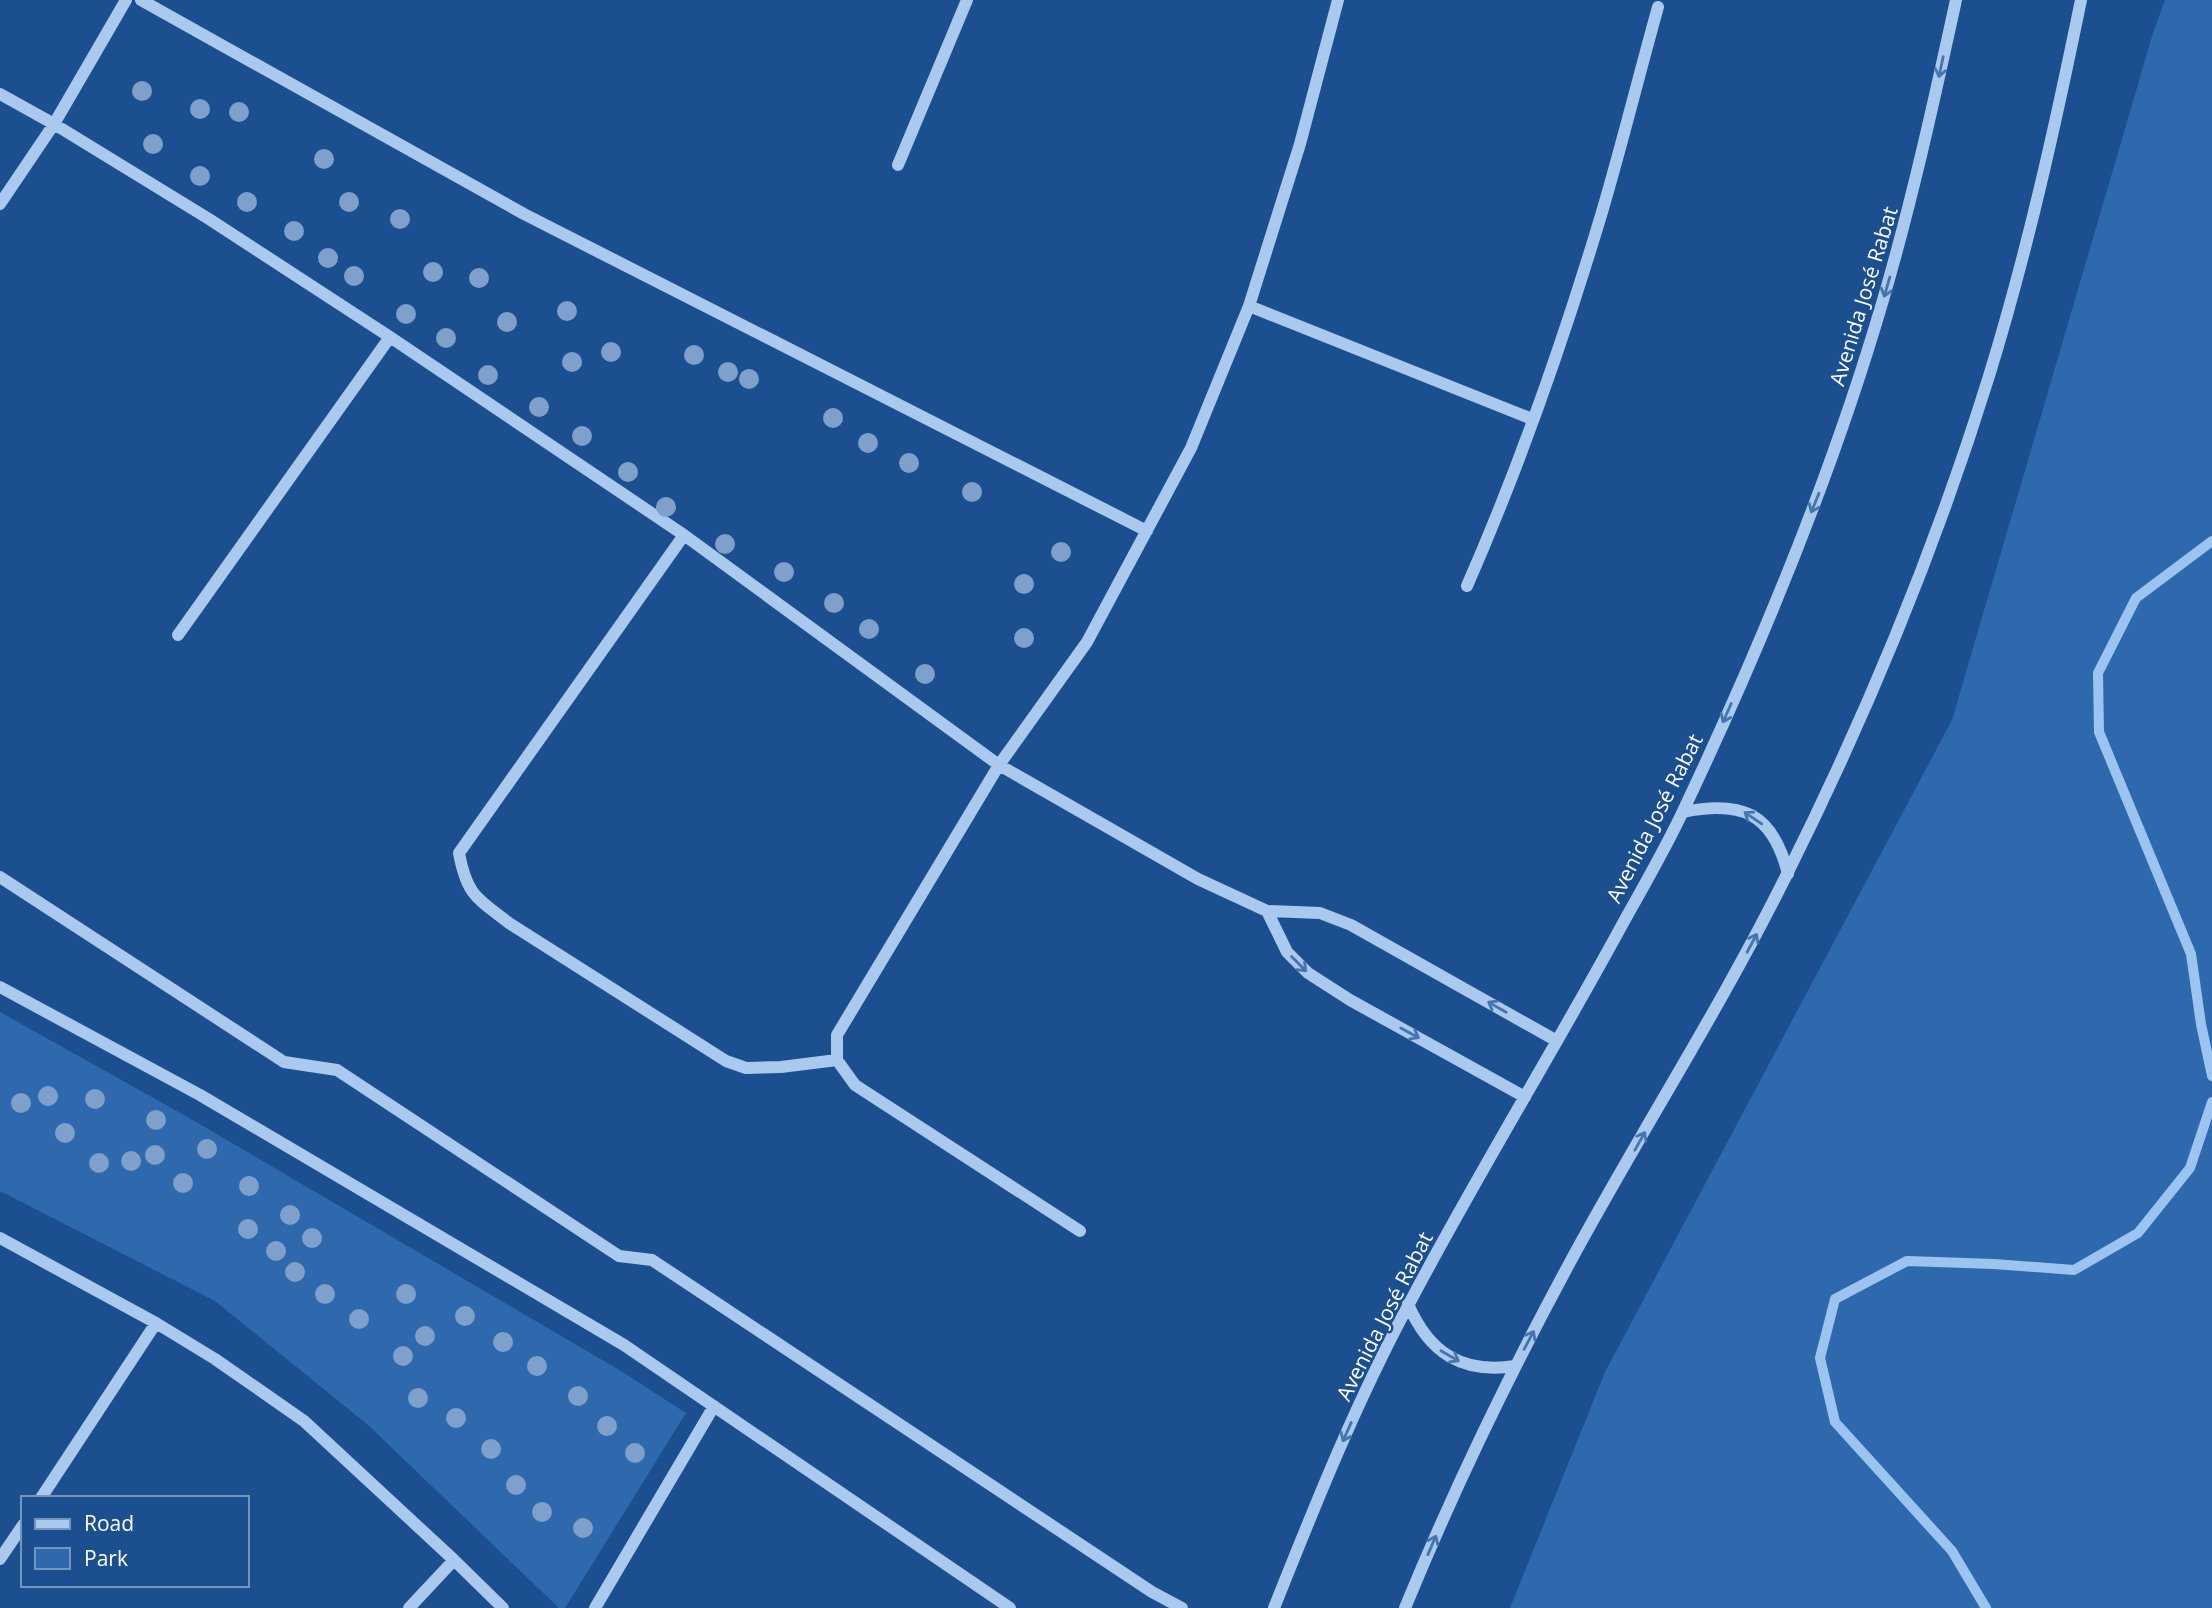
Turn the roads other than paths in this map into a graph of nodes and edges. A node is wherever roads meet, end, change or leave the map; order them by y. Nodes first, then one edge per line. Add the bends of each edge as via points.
1 (126, 0) edge
2 (141, 0) edge
3 (967, 0) edge
4 (1338, 0) edge
5 (1956, 0) edge
6 (2081, 0) edge
7 (1658, 7) dead end
8 (0, 94) edge
9 (54, 124) junction
10 (898, 165) dead end
11 (0, 204) edge
12 (1249, 306) junction
13 (390, 337) junction
14 (1532, 419) junction
15 (1147, 531) junction
16 (684, 535) junction
17 (1467, 586) dead end
18 (178, 635) dead end
19 (999, 765) junction
20 (1683, 812) junction
21 (1787, 874) junction
22 (0, 877) edge
23 (1267, 911) junction
24 (0, 987) edge
25 (1557, 1041) junction
26 (837, 1060) junction
27 (1525, 1097) junction
28 (1080, 1231) dead end
29 (0, 1238) edge
30 (1408, 1304) junction
31 (156, 1323) junction
32 (1515, 1366) junction
33 (714, 1406) junction
34 (42, 1496) edge
35 (21, 1528) edge
36 (0, 1559) edge
37 (454, 1560) junction
38 (409, 1608) edge
39 (503, 1608) edge
40 (594, 1608) edge
41 (1010, 1608) edge
42 (1182, 1608) edge
43 (1274, 1608) edge
44 (1405, 1608) edge

1 - 9 street
2 - 15 street via 524,214
3 - 10 street
4 - 12 street via 1300,144
5 -> 20 street, Avenida José Rabat via 1910,203 1854,394 1783,585
6 - 21 street via 2033,219 1962,458 1888,652
7 - 14 street via 1602,210
8 - 9 street
9 - 11 street
9 - 13 street
12 - 14 street
12 - 15 street via 1191,448
13 - 16 street
13 - 18 street
14 - 17 street
15 - 19 street via 1087,642
16 - 19 street
16 - 26 street via 459,853 463,877 475,898 509,923 726,1061 746,1068
19 - 23 street via 1199,879
19 - 26 street via 837,1035
21 -> 20 street via 1772,834 1747,812 1728,807
20 - 25 street, Avenida José Rabat
32 -> 21 street via 1753,943
22 - 42 street via 284,1062 337,1070 619,1256 652,1260
25 -> 23 street via 1351,925 1320,914
23 -> 27 street via 1287,952 1308,973
24 - 33 street via 224,1109 624,1345
25 - 27 street, Avenida José Rabat
26 - 28 street via 855,1085
27 - 30 street, Avenida José Rabat
29 - 31 street
30 -> 32 street via 1424,1335 1447,1356 1474,1366
30 -> 43 street, Avenida José Rabat via 1357,1411
31 - 34 street
31 - 37 street via 304,1421
44 -> 32 street
33 - 40 street
33 - 41 street
35 - 36 street
37 - 38 street
37 - 39 street

